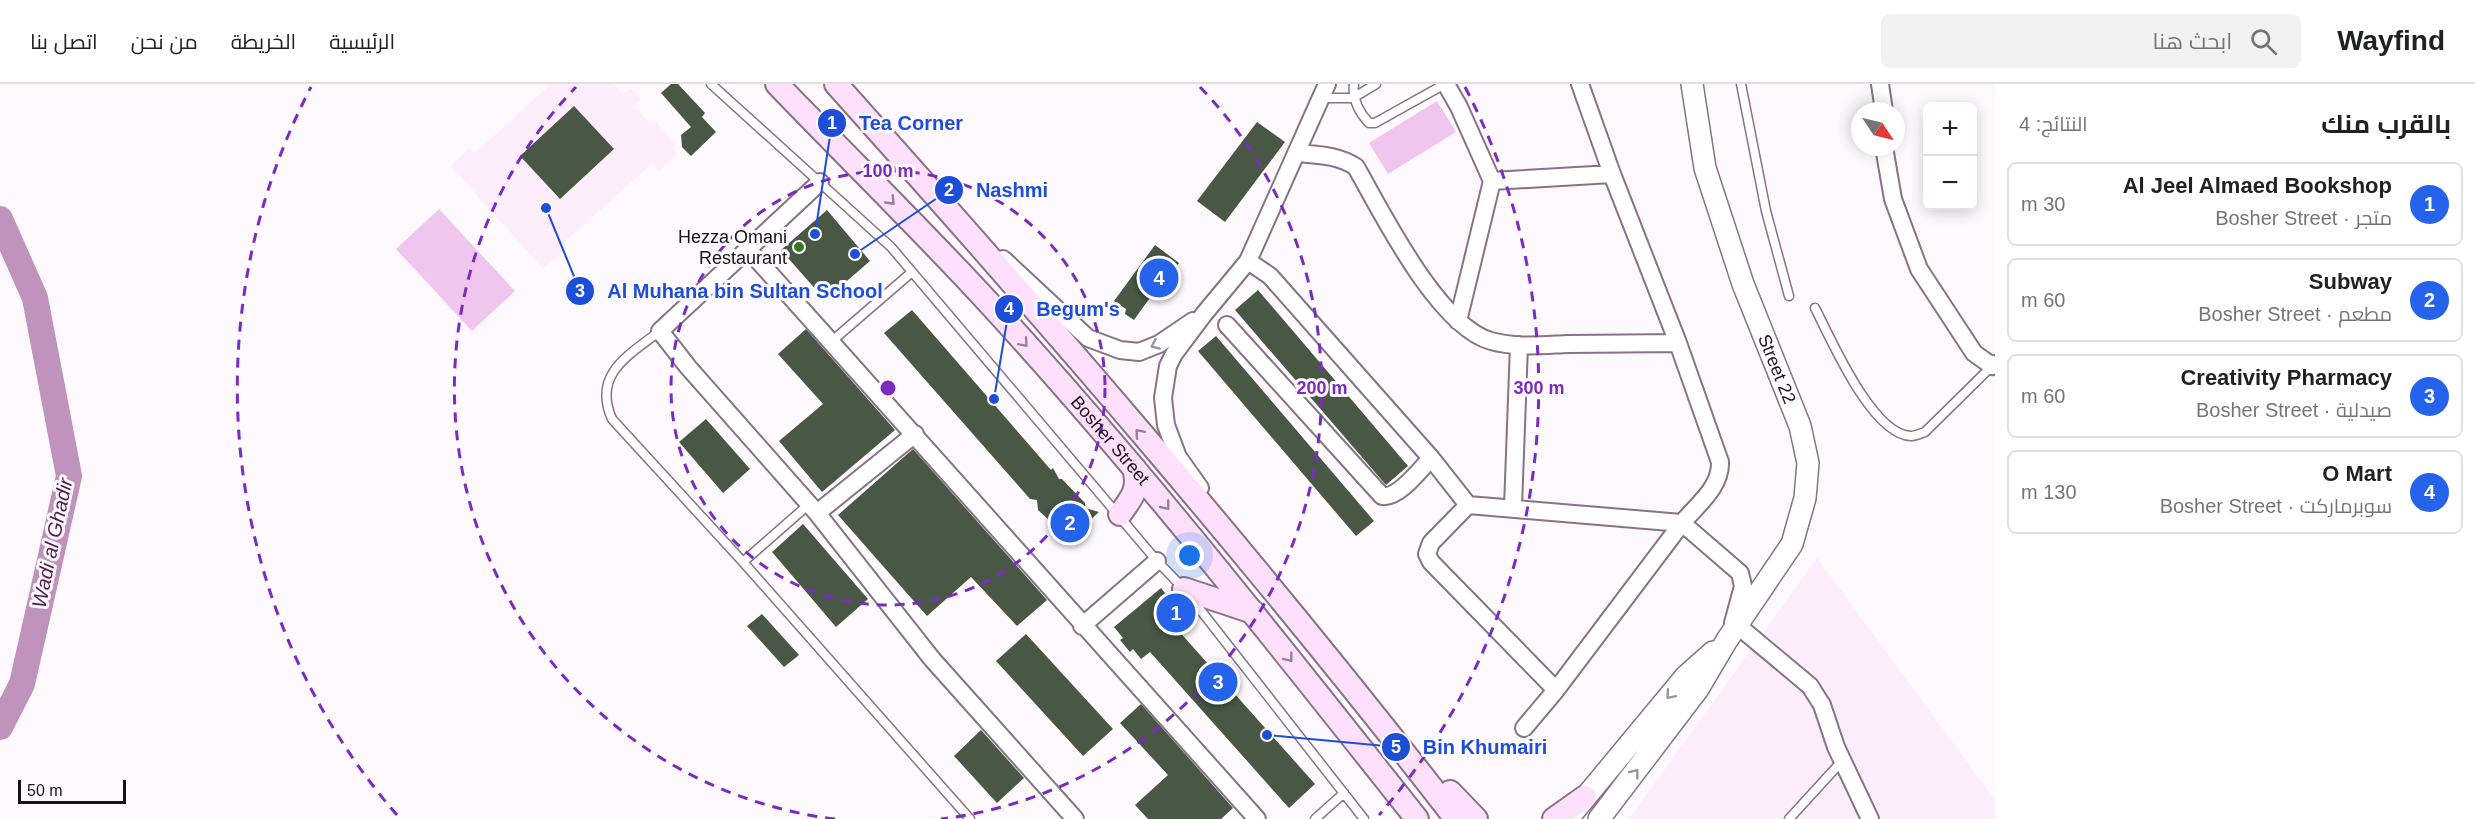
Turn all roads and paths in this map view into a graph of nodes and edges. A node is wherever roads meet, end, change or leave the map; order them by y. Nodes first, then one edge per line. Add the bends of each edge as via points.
1 (711, 84) edge
2 (777, 84) edge
3 (837, 84) edge
4 (1354, 84) edge
5 (1376, 84) edge
6 (1445, 84) edge
7 (1580, 84) edge
8 (1692, 84) edge
9 (1705, 84) edge
10 (1741, 84) edge
11 (1880, 84) edge
12 (1324, 91) edge
13 (1353, 98) junction
14 (1883, 102) edge
15 (1297, 153) junction
16 (1886, 156) edge
17 (1612, 174) junction
18 (1492, 181) junction
19 (820, 182) junction
20 (938, 199) junction
21 (747, 248) junction
22 (1248, 261) junction
23 (912, 272) junction
24 (1743, 284) junction
25 (1789, 296) dead end
26 (1815, 308) dead end
27 (1204, 314) junction
28 (1458, 321) junction
29 (1227, 325) dead end
30 (660, 331) junction
31 (832, 341) junction
32 (1678, 343) junction
33 (1519, 345) junction
34 (1993, 365) edge
35 (915, 434) junction
36 (1431, 458) junction
37 (1134, 468) junction
38 (1468, 505) junction
39 (1513, 507) junction
40 (813, 509) junction
41 (1120, 514) junction
42 (1682, 523) junction
43 (1157, 561) junction
44 (743, 562) junction
45 (1252, 564) junction
46 (1184, 589) junction
47 (1253, 612) junction
48 (1082, 626) junction
49 (1732, 632) junction
50 (1556, 690) junction
51 (1366, 703) junction
52 (1524, 728) dead end
53 (1842, 761) junction
54 (1344, 793) junction
55 (1586, 797) junction
56 (1246, 816) edge
57 (970, 819) edge
58 (1075, 819) edge
59 (1315, 819) edge
60 (1364, 819) edge
61 (1417, 819) edge
62 (1456, 819) edge
63 (1476, 819) edge
64 (1554, 819) edge
65 (1568, 819) edge
66 (1599, 819) edge
67 (1789, 819) edge
68 (1870, 819) edge

1 - 19 lane
2 -> 37 main road, Bosher Street via 988,302
3 - 20 main road, Bosher Street
4 - 13 lane
5 - 13 lane
6 - 13 lane via 1375,123 1364,118
6 - 18 street
7 - 17 street
8 - 24 street, Street 22 via 1706,168
9 - 24 street
10 - 25 lane via 1766,211
11 - 14 street
12 - 13 lane
12 - 15 street
15 - 22 street
15 - 28 street via 1332,156 1356,167 1404,251
16 - 34 street via 1893,199 1919,269 1974,353
17 - 18 street
17 - 32 street
18 - 28 street
19 - 21 street
19 - 23 lane via 891,247
27 -> 20 street via 1159,344 1139,352 1120,350 1088,338
45 -> 20 main road, Bosher Street
21 - 30 street
21 - 31 street
22 - 27 street
22 - 36 street via 1270,276
23 - 31 lane
23 - 41 lane
24 - 49 street, Street 22 via 1800,426 1808,463 1805,498 1791,544
26 - 34 lane via 1869,407 1898,432 1912,436 1925,432
27 - 45 street via 1168,366 1163,398 1166,425 1178,457
28 - 33 street via 1489,340
29 - 36 street via 1382,496 1396,494
30 - 40 street
30 - 44 lane via 613,373 605,389 606,405 612,419
31 - 35 street
32 - 33 street
32 - 42 street via 1720,462 1720,475 1714,487
33 - 39 street
35 - 40 street
35 - 48 street
36 - 38 street
37 - 41 main road via 1137,489
37 -> 47 main road, Bosher Street
38 - 39 street
38 - 50 street via 1431,543 1427,554
39 - 42 street
40 - 44 lane
40 - 58 street via 933,659
41 - 43 lane
42 - 49 street via 1740,573 1743,586
42 - 50 street
43 - 46 lane
43 - 48 street
44 - 57 lane
45 - 51 main road, Bosher Street
46 - 47 main road
46 - 54 lane
47 -> 61 main road, Bosher Street
48 - 56 street
49 - 53 street via 1817,694
49 -> 55 street, Street 22 via 1686,676
66 -> 49 street, Street 22 via 1698,689
50 - 52 street
51 - 62 main road, Bosher Street
51 - 63 main road
53 - 67 lane
53 - 68 street
54 - 59 lane
54 - 60 lane
55 - 64 main road
55 - 65 street, Street 22

